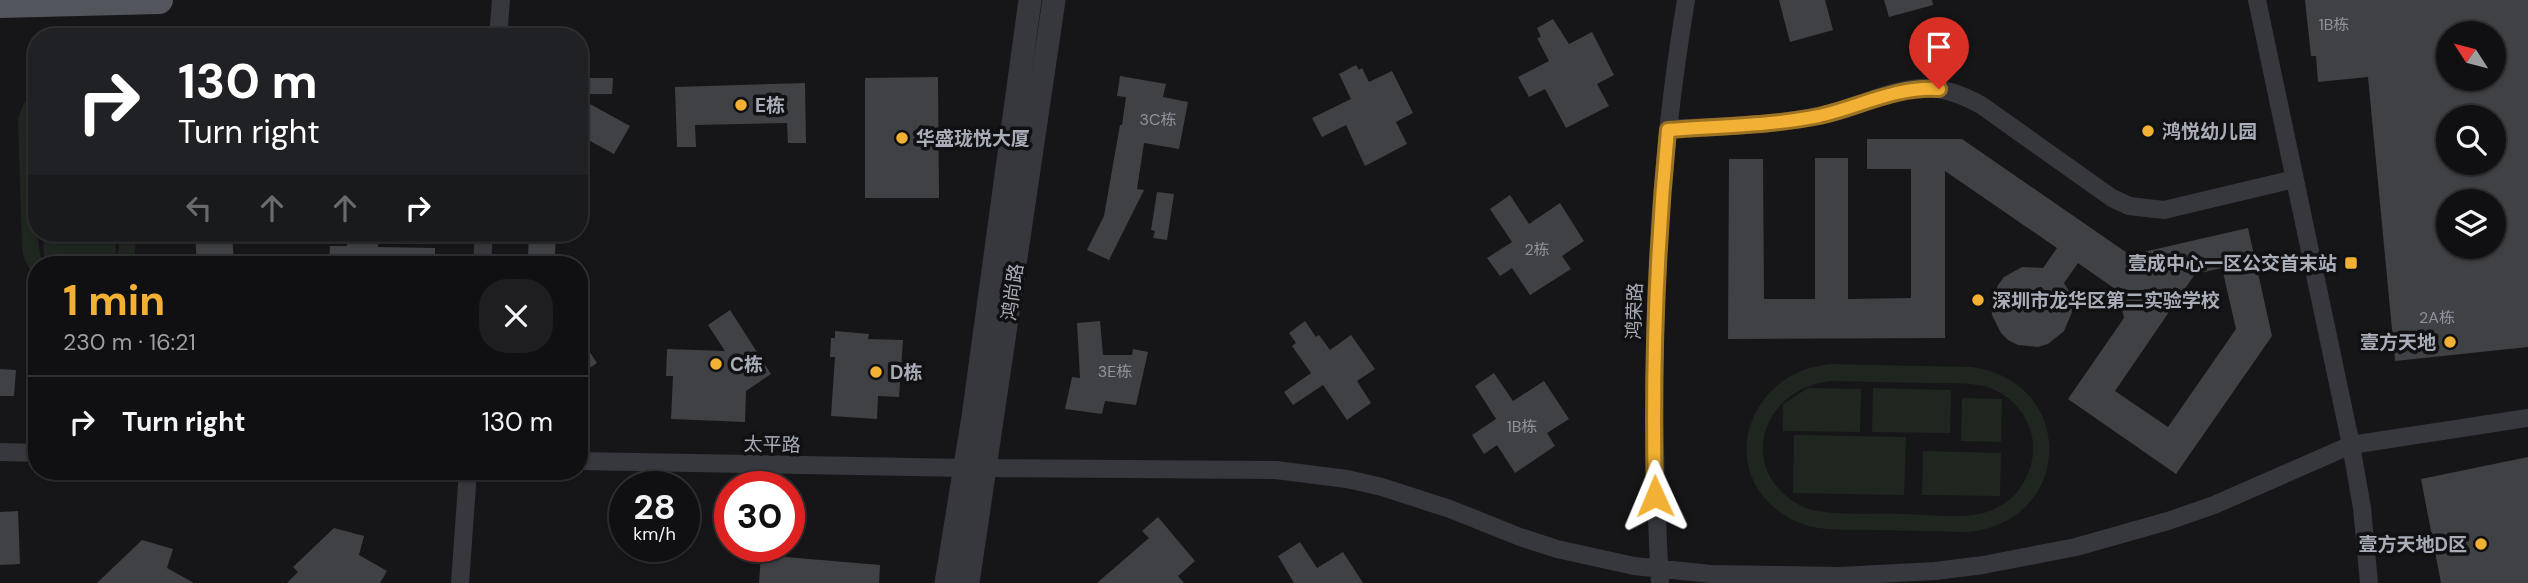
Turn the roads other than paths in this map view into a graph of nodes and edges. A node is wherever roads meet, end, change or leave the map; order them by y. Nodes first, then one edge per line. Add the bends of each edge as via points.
1 (159, 0) edge
2 (501, 0) edge
3 (1030, 0) edge
4 (1054, 0) edge
5 (1686, 0) edge
6 (2257, 0) edge
7 (0, 4) edge
8 (499, 28) edge
9 (1668, 130) junction
10 (2294, 179) junction
11 (2528, 418) edge
12 (2351, 445) junction
13 (0, 452) edge
14 (28, 453) edge
15 (588, 461) edge
16 (976, 468) junction
17 (467, 480) edge
18 (1660, 576) edge
19 (460, 583) edge
20 (946, 583) edge
21 (968, 583) edge
22 (2369, 583) edge

1 - 7 main road
2 - 8 street
3 - 16 street, 鸿尚路
4 - 16 street, 鸿尚路
5 - 9 street, 鸿荣路
6 - 10 street
9 - 10 street via 1768,124 1832,113 1909,89 1939,89 1968,97 2129,206 2173,209
9 - 18 street, 鸿荣路 via 1653,349
10 - 12 street
11 - 12 street, 太平路
12 - 18 street, 太平路 via 2191,513 2030,557 1864,576
12 - 22 street
13 - 14 street
15 - 16 street, 太平路
16 - 18 street, 太平路 via 1240,469 1324,476 1417,497 1520,537
16 - 20 street, 鸿尚路
16 - 21 street, 鸿尚路
17 - 19 street

